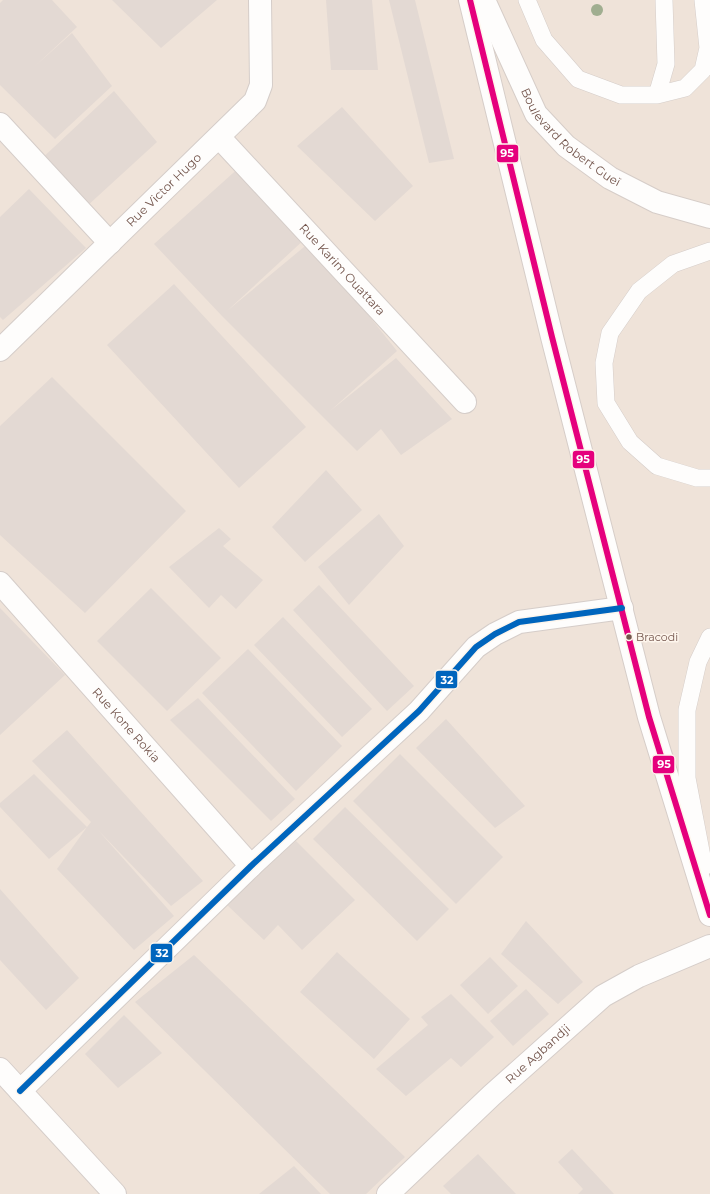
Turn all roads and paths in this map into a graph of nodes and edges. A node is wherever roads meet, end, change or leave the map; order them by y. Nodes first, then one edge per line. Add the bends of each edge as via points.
1 (260, 0) edge
2 (470, 0) edge
3 (484, 0) edge
4 (526, 0) edge
5 (664, 0) edge
6 (703, 0) edge
7 (657, 95) junction
8 (0, 124) edge
9 (219, 137) junction
10 (710, 217) edge
11 (110, 243) junction
12 (710, 251) edge
13 (0, 350) edge
14 (465, 402) dead end
15 (710, 478) edge
16 (0, 583) edge
17 (622, 608) junction
18 (710, 637) edge
19 (251, 866) junction
20 (710, 898) edge
21 (710, 914) edge
22 (710, 946) edge
23 (0, 1069) edge
24 (20, 1091) junction
25 (115, 1194) edge
26 (388, 1194) edge

1 - 9 street, Rue Victor Hugo via 261,85 255,101
2 - 17 street via 552,337
3 - 10 street, Boulevard Robert Gueï via 536,114 566,146 610,178 657,202
4 - 7 lane via 544,40 578,79 621,95
5 - 7 lane via 666,64
6 - 7 lane via 708,48 702,70 685,88
8 - 11 street
9 - 11 street, Rue Victor Hugo
9 - 14 street, Rue Karim Ouattara
11 - 13 street, Rue Victor Hugo
12 - 15 lane via 673,264 639,292 610,333 604,363 606,403 630,442 657,466 697,478
16 - 19 street, Rue Kone Rokia
17 - 19 street via 519,622 495,634 476,648 419,711
17 - 21 street via 649,717
18 - 20 lane via 698,662 687,710 687,778
19 - 24 street
22 - 26 street, Rue Agbandji via 639,976 602,996 492,1095
23 - 24 street
24 - 25 street

